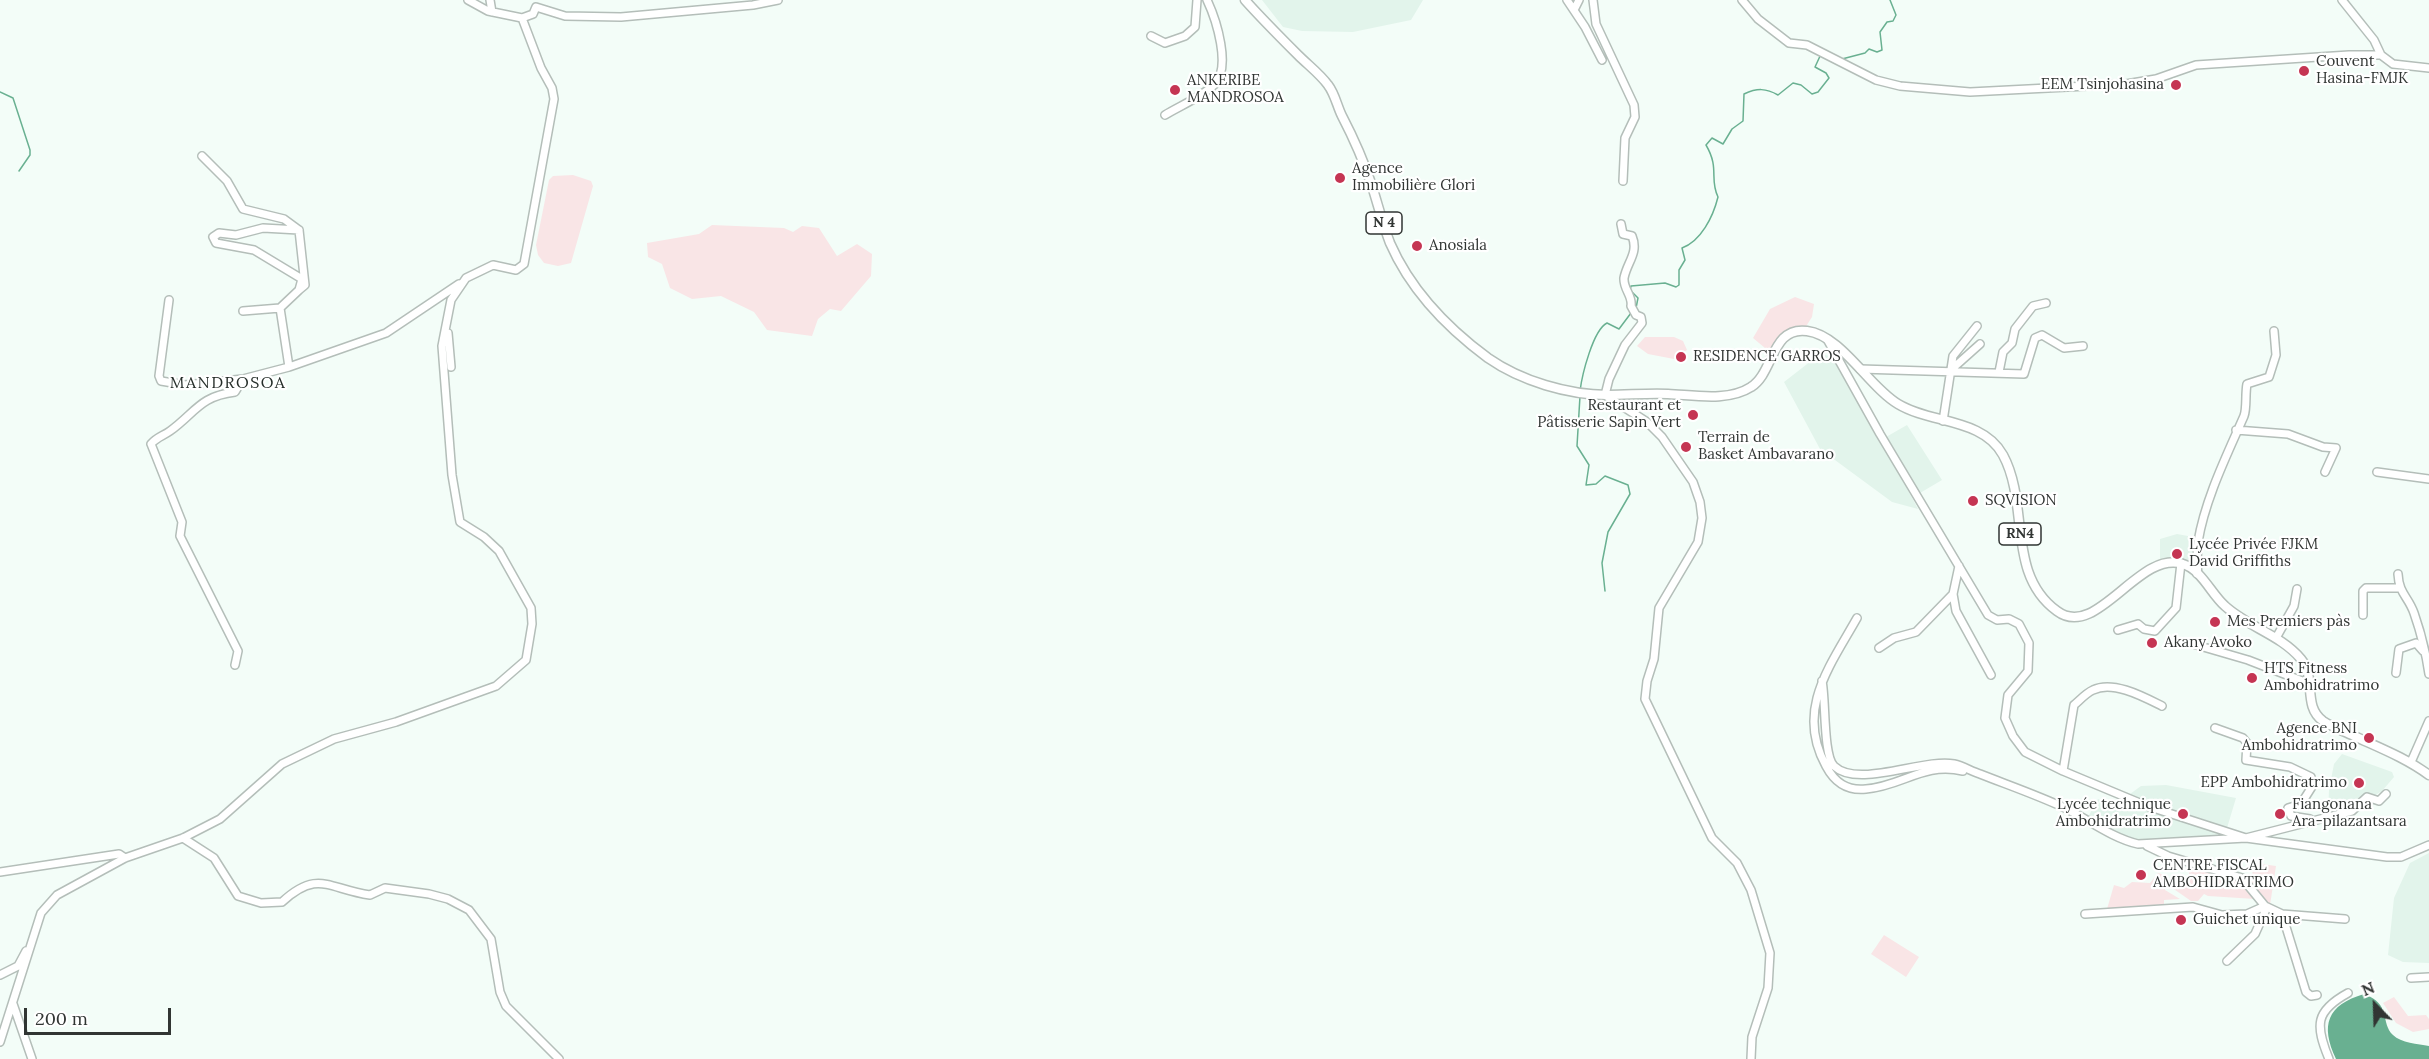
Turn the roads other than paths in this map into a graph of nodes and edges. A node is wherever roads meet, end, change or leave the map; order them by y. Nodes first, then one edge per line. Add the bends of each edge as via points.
1 (468, 0) edge
2 (490, 0) edge
3 (778, 0) edge
4 (1197, 0) edge
5 (1207, 0) edge
6 (1245, 0) edge
7 (1567, 0) edge
8 (1579, 0) edge
9 (1593, 0) edge
10 (1742, 0) edge
11 (2342, 0) edge
12 (536, 4) edge
13 (1575, 8) junction
14 (492, 12) junction
15 (522, 18) junction
16 (1151, 36) dead end
17 (2381, 56) junction
18 (1602, 60) dead end
19 (2429, 68) edge
20 (1165, 115) dead end
21 (202, 156) dead end
22 (1623, 182) dead end
23 (1621, 224) dead end
24 (299, 230) junction
25 (466, 278) junction
26 (299, 290) junction
27 (169, 300) dead end
28 (2046, 303) dead end
29 (280, 308) junction
30 (243, 311) dead end
31 (447, 324) junction
32 (1977, 326) dead end
33 (2274, 331) dead end
34 (1827, 339) junction
35 (1980, 344) dead end
36 (2083, 346) dead end
37 (451, 367) dead end
38 (289, 368) junction
39 (1860, 369) junction
40 (1950, 371) junction
41 (1999, 372) junction
42 (243, 379) junction
43 (1579, 392) joint
44 (1605, 395) junction
45 (1943, 421) junction
46 (2235, 430) junction
47 (2325, 472) dead end
48 (2377, 472) dead end
49 (2429, 479) edge
50 (2181, 563) junction
51 (1959, 566) junction
52 (2197, 574) junction
53 (2398, 574) dead end
54 (2399, 588) junction
55 (2297, 589) dead end
56 (1953, 594) junction
57 (2363, 615) dead end
58 (1857, 618) dead end
59 (2118, 630) dead end
60 (2276, 638) junction
61 (2193, 644) dead end
62 (1879, 648) dead end
63 (2425, 651) junction
64 (235, 665) dead end
65 (2396, 673) dead end
66 (2429, 674) edge
67 (1991, 675) dead end
68 (1821, 681) junction
69 (2310, 684) junction
70 (2162, 706) dead end
71 (2429, 721) edge
72 (2215, 728) dead end
73 (2411, 762) junction
74 (2063, 771) junction
75 (1978, 773) junction
76 (2429, 775) edge
77 (2386, 794) dead end
78 (2314, 820) junction
79 (183, 838) junction
80 (2246, 838) junction
81 (2144, 844) junction
82 (2429, 845) edge
83 (125, 858) junction
84 (0, 872) edge
85 (2266, 907) junction
86 (41, 913) junction
87 (2085, 914) dead end
88 (2282, 914) junction
89 (2345, 919) dead end
90 (2227, 961) dead end
91 (0, 975) edge
92 (2429, 977) edge
93 (2411, 978) dead end
94 (2348, 993) dead end
95 (2317, 995) dead end
96 (13, 1004) junction
97 (0, 1042) edge
98 (32, 1059) edge
99 (559, 1059) edge
100 (1751, 1059) edge
101 (2329, 1059) edge

1 - 14 street
2 - 14 street
3 - 12 street via 621,18 565,15
4 - 16 street via 1195,27 1185,36 1165,43
5 - 20 street via 1216,19 1222,69 1215,84
6 - 43 main road, N 4 via 1330,87 1354,137 1390,242 1436,315 1494,362 1525,377
7 - 13 street
8 - 13 street
9 - 22 street via 1596,24 1634,105 1635,117 1625,138
10 - 17 street via 1758,19 1789,43 1807,45 1876,80 1923,88 1970,92 2126,84 2156,79 2196,65
11 - 17 street via 2374,40
12 - 15 street via 533,14
13 - 18 street
14 - 15 street
15 - 25 street via 554,99 524,264 516,270 493,265
17 - 19 street via 2393,64
21 - 24 street via 227,180 243,209 284,219
23 - 44 street via 1623,234 1632,236 1635,244 1624,285 1642,323 1625,345
24 - 26 street via 306,276 305,285
24 - 26 street via 263,228 213,237 216,243 254,250 275,261 302,279
25 - 31 street via 451,300
25 - 38 street via 386,333
26 - 29 street
27 - 42 street via 158,368 161,381 185,385
28 - 41 street via 2033,306 2015,329 2012,343 2003,352
29 - 30 street
29 - 38 street
31 - 37 street
31 - 79 street via 442,346 445,405 460,522 499,551 531,608 526,660 496,686 396,722 334,739 282,764 220,819
32 - 40 street via 1953,356
33 - 46 street via 2276,355 2269,377 2247,384 2245,414
34 - 39 main road, RN4
34 - 44 main road, RN4 via 1808,331 1788,334 1774,350 1759,380 1752,387 1730,395
34 - 51 street
35 - 40 street
36 - 41 street via 2064,348 2042,335 2035,338 2024,375
38 - 42 street
39 - 40 street
39 - 45 main road, RN4 via 1881,392 1900,405
40 - 41 street
40 - 45 street
42 - 64 street via 234,392 211,397 151,444 182,522 180,536 238,651
43 - 44 main road, RN4
44 - 100 street via 1647,422 1662,437 1693,482 1701,502 1698,542 1659,608 1645,699 1712,838 1737,863 1751,890 1770,953 1768,988 1752,1037
45 - 50 main road, RN4 via 1980,433 1999,448 2012,478 2020,539 2031,580 2062,615 2086,614 2113,599 2153,567 2166,562
46 - 47 street via 2288,434 2336,448
46 - 52 street via 2198,541
48 - 49 street
50 - 52 main road
50 - 59 street via 2176,608 2155,631 2138,624
51 - 56 street
51 - 74 street via 1988,615 2019,624 2029,643 2028,671 2008,695 2005,718 2013,736 2025,752
52 - 60 main road via 2226,607
53 - 54 street
54 - 57 street via 2366,588 2362,591
54 - 63 street via 2409,601
55 - 60 street via 2294,606
56 - 62 street via 1916,632 1894,638
56 - 67 street via 1956,611
58 - 68 street
60 - 69 main road via 2301,658
61 - 69 street
63 - 65 street via 2416,643 2399,649
63 - 66 street
68 - 75 street via 1832,765 1855,774 1945,763
68 - 75 street via 1812,712 1814,727 1824,763 1841,785 1854,790 1868,789 1933,768
69 - 73 main road via 2311,702 2320,719
70 - 74 street via 2136,693 2093,689 2074,705
71 - 73 street
72 - 78 street via 2243,738 2247,743 2246,759 2290,767 2311,777 2313,784 2301,804 2289,806 2288,811 2291,816
73 - 76 main road
74 - 80 street via 2147,806
75 - 81 street via 2064,808 2125,841
77 - 78 street via 2379,801 2367,797 2352,811
78 - 80 street
79 - 83 street
79 - 99 street via 214,858 238,896 261,903 282,902 299,887 316,883 370,896 385,888 429,894 469,910 491,939 506,1006
80 - 81 street
80 - 82 street via 2387,857 2401,857
81 - 85 street via 2168,856 2241,878
83 - 84 street via 119,854
83 - 86 street via 57,896
85 - 87 street via 2247,914 2222,915 2193,907
85 - 88 street
85 - 90 street via 2255,934
86 - 91 street via 24,958 18,966
86 - 96 street
88 - 89 street
88 - 95 street via 2306,992
92 - 93 street
94 - 101 street via 2322,1014 2319,1027
96 - 97 street
96 - 98 street

